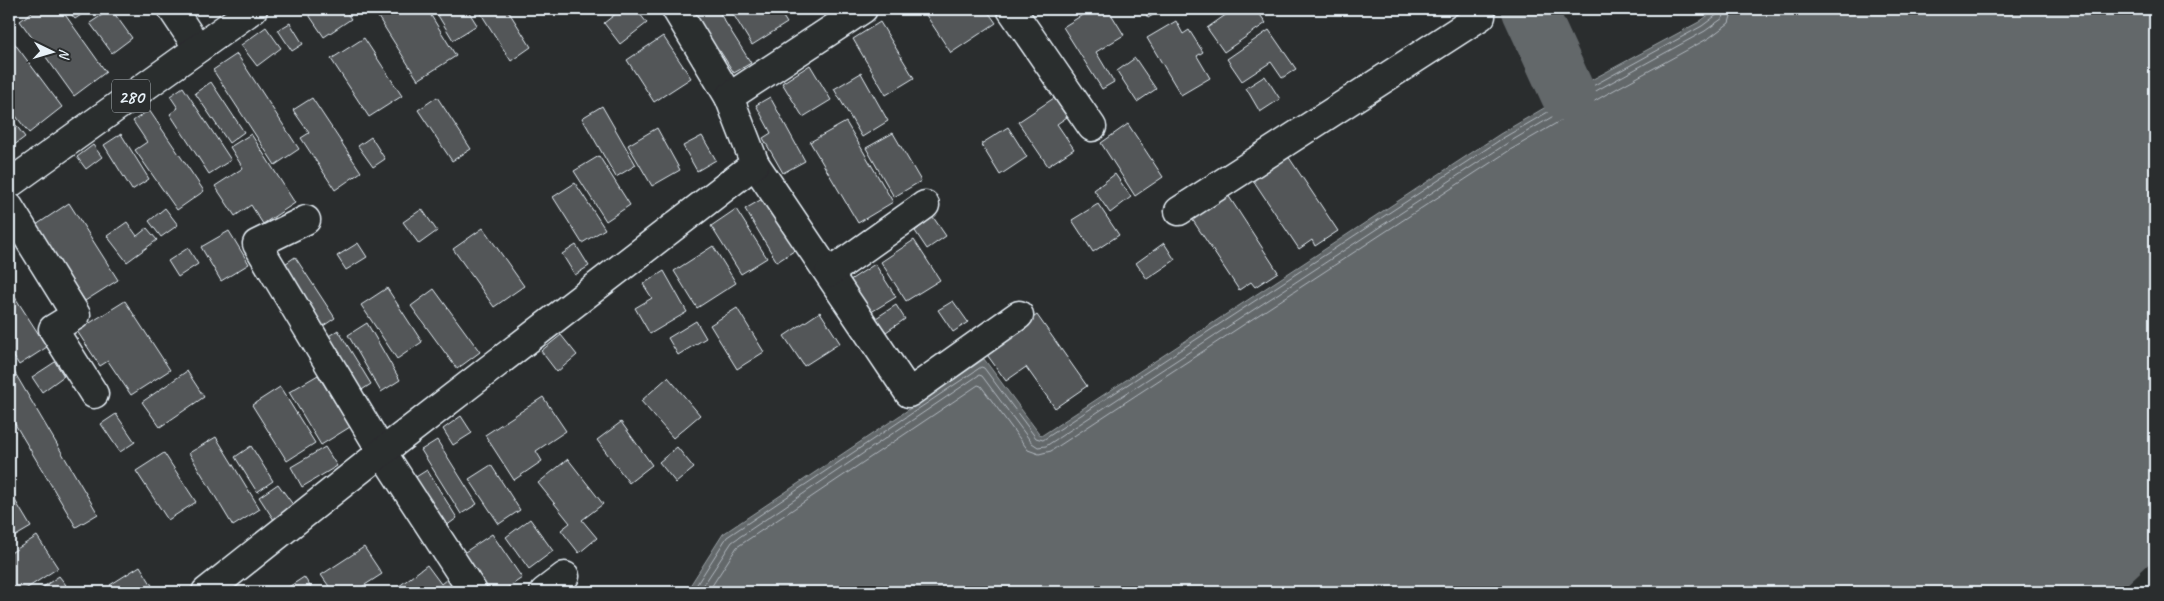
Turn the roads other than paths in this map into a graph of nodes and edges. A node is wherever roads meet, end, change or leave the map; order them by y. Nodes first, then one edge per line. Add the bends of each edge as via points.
1 (172, 9) edge
2 (253, 9) edge
3 (676, 9) edge
4 (863, 9) edge
5 (1011, 9) edge
6 (1476, 9) edge
7 (198, 48) junction
8 (729, 97) junction
9 (1092, 127) dead end
10 (756, 164) junction
11 (9, 184) edge
12 (925, 205) dead end
13 (9, 206) edge
14 (1179, 211) dead end
15 (306, 220) dead end
16 (829, 273) junction
17 (1019, 315) dead end
18 (94, 394) dead end
19 (382, 452) junction
20 (206, 592) edge
21 (473, 592) edge

1 - 7 main road
2 - 7 main road, 280
3 - 8 main road
4 - 8 main road
5 - 9 main road
6 - 14 main road via 1481,16
7 - 11 main road, 280
8 - 10 main road
10 - 16 main road
10 - 19 main road
12 - 16 main road
13 - 18 main road via 76,315 53,329
15 - 19 main road via 257,244
16 - 17 main road via 909,393
19 - 20 main road
19 - 21 main road

